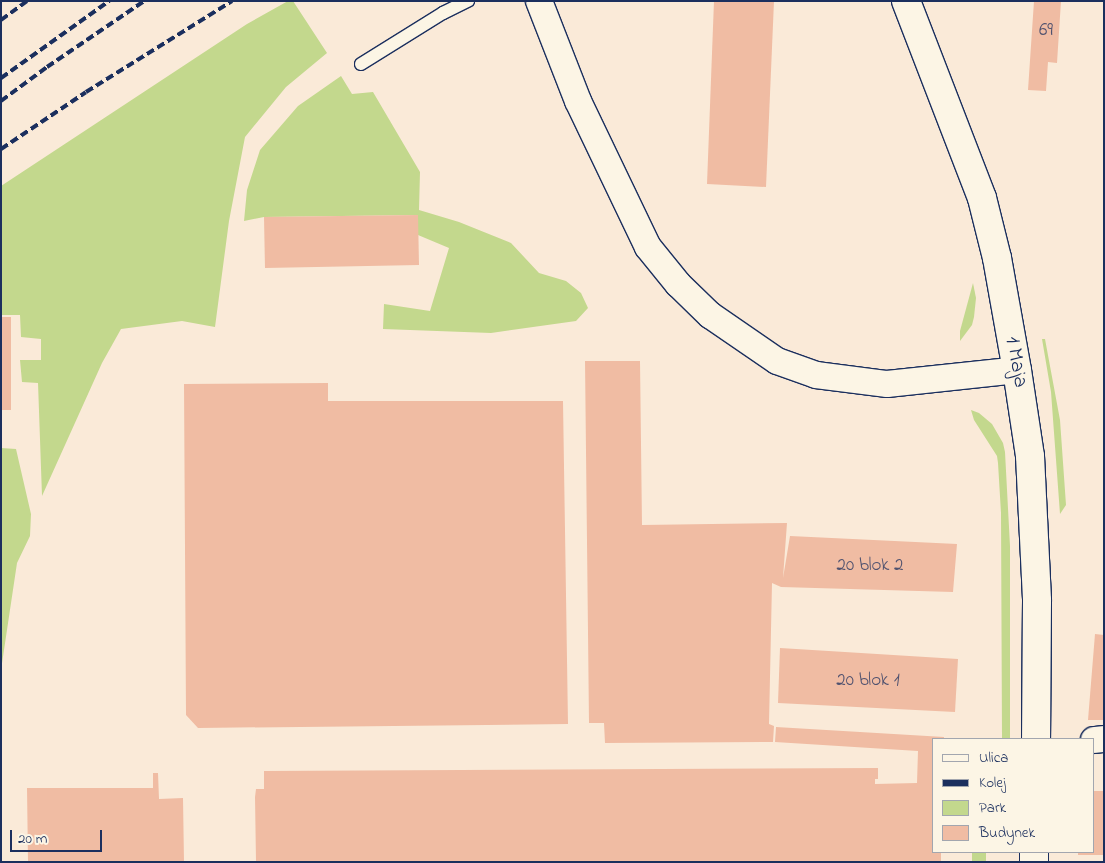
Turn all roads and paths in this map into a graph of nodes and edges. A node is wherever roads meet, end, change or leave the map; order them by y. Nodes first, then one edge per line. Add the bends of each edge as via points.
1 (468, 1) edge
2 (539, 1) edge
3 (906, 1) edge
4 (361, 64) dead end
5 (1018, 370) junction
6 (1036, 738) edge

1 - 4 lane
2 - 5 street via 578,101 648,247 678,284 710,315 776,361 816,375 887,384
3 - 5 main road, 1 Maja via 982,198
5 - 6 main road, 1 Maja via 1031,475 1037,601

